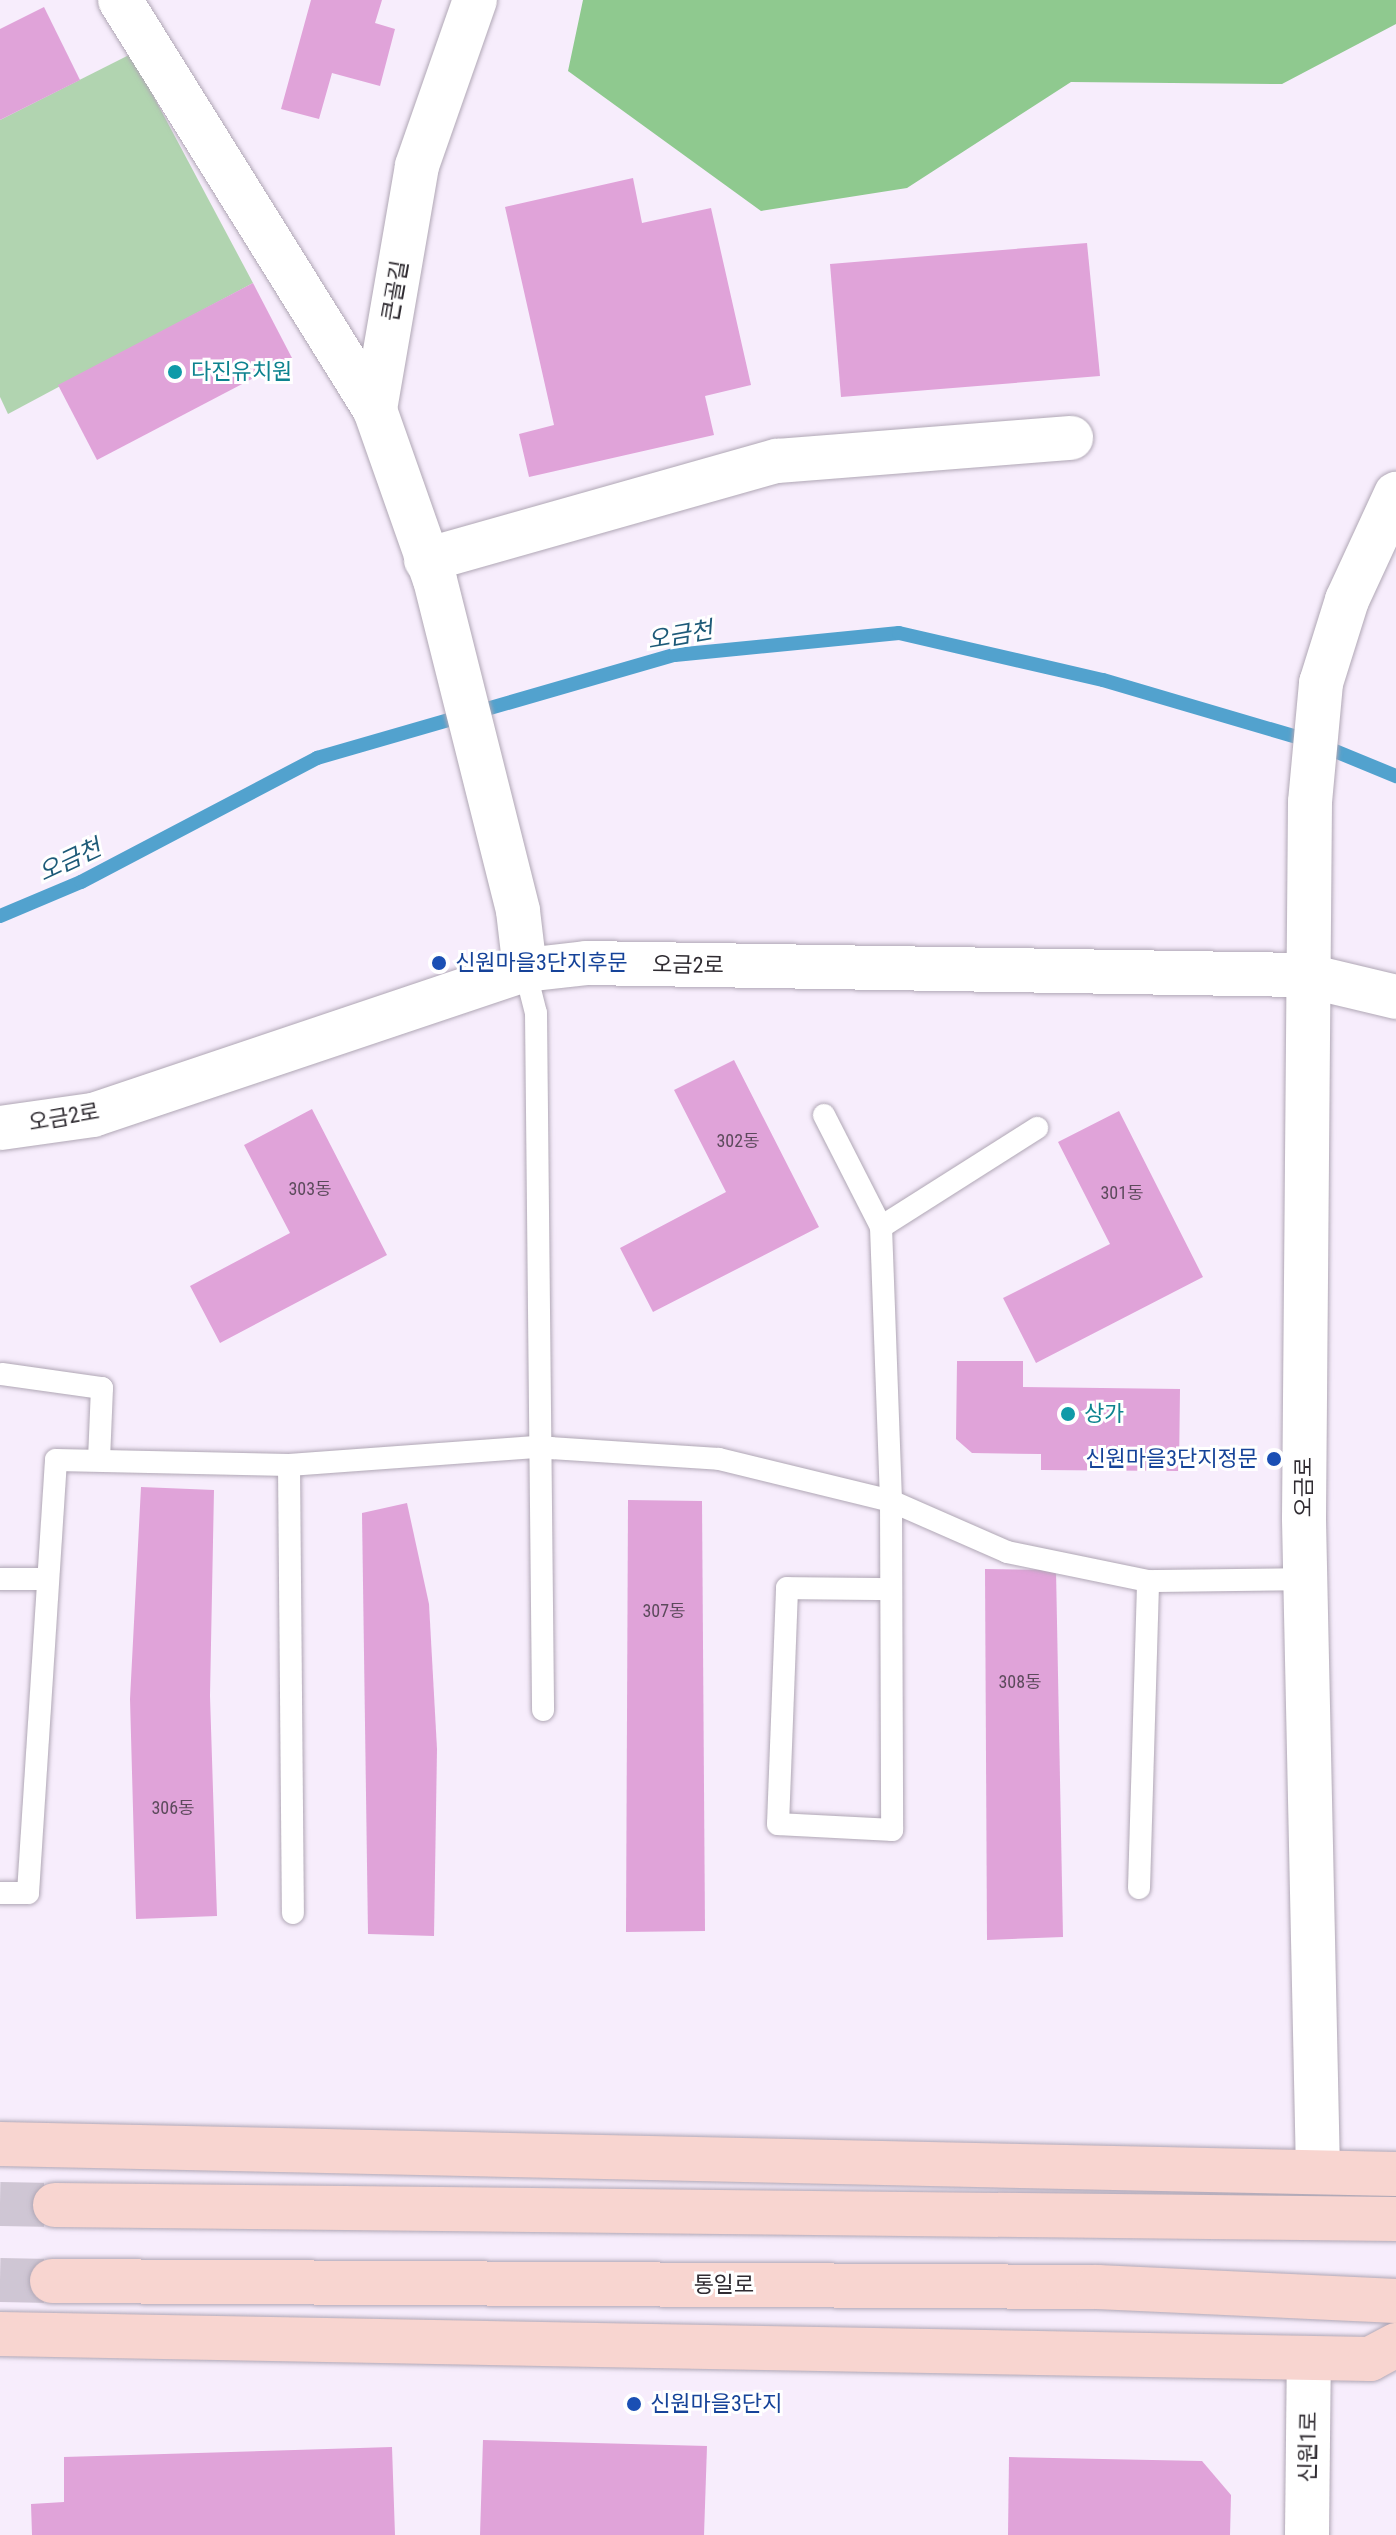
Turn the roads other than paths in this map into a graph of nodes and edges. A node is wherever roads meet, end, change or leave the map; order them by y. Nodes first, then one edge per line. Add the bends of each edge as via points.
1 (120, 0) edge
2 (475, 0) edge
3 (375, 410) junction
4 (1071, 438) dead end
5 (1392, 501) edge
6 (431, 570) junction
7 (525, 970) junction
8 (1304, 975) junction
9 (1396, 997) edge
10 (824, 1115) dead end
11 (0, 1128) edge
12 (1037, 1128) dead end
13 (881, 1227) junction
14 (2, 1374) edge
15 (535, 1447) junction
16 (99, 1459) junction
17 (289, 1465) junction
18 (891, 1501) junction
19 (0, 1579) edge
20 (45, 1579) junction
21 (1305, 1579) junction
22 (1148, 1581) junction
23 (889, 1589) junction
24 (543, 1710) dead end
25 (1139, 1888) dead end
26 (0, 1893) edge
27 (293, 1913) dead end
28 (0, 2144) edge
29 (1318, 2172) junction
30 (1396, 2174) edge
31 (55, 2205) tunnel mouth
32 (1396, 2219) edge
33 (52, 2281) tunnel mouth
34 (1396, 2301) edge
35 (0, 2334) edge
36 (1396, 2345) edge
37 (1309, 2358) junction
38 (1307, 2535) edge

1 - 3 street
2 - 3 street, 큰골길 via 417,166
3 - 6 street, 큰골길
4 - 6 street via 777,461
5 - 8 street, 오금로 via 1347,600 1321,683 1310,802
6 - 7 street, 큰골길 via 504,858
7 - 8 street, 오금2로 via 586,963
7 - 11 street, 오금2로 via 93,1115
7 - 15 lane via 536,1013
8 - 9 street, 오금2로
8 - 21 street, 오금로
10 - 13 lane
12 - 13 lane
13 - 18 lane
14 - 16 lane via 102,1388
15 - 17 lane
15 - 18 lane via 719,1459
15 - 24 lane
16 - 17 lane
16 - 20 lane via 56,1460
17 - 27 lane
18 - 22 lane via 1007,1552
18 - 23 lane
19 - 20 lane
20 - 26 lane via 28,1893
21 - 22 lane
21 - 29 street, 오금로
22 - 25 lane
23 - 23 lane via 892,1830 778,1824 787,1588
28 - 29 main road
29 - 30 main road
31 - 32 main road
33 - 34 main road, 통일로 via 1098,2287
35 - 37 main road
36 - 37 main road via 1370,2359
37 - 38 street, 신원1로

